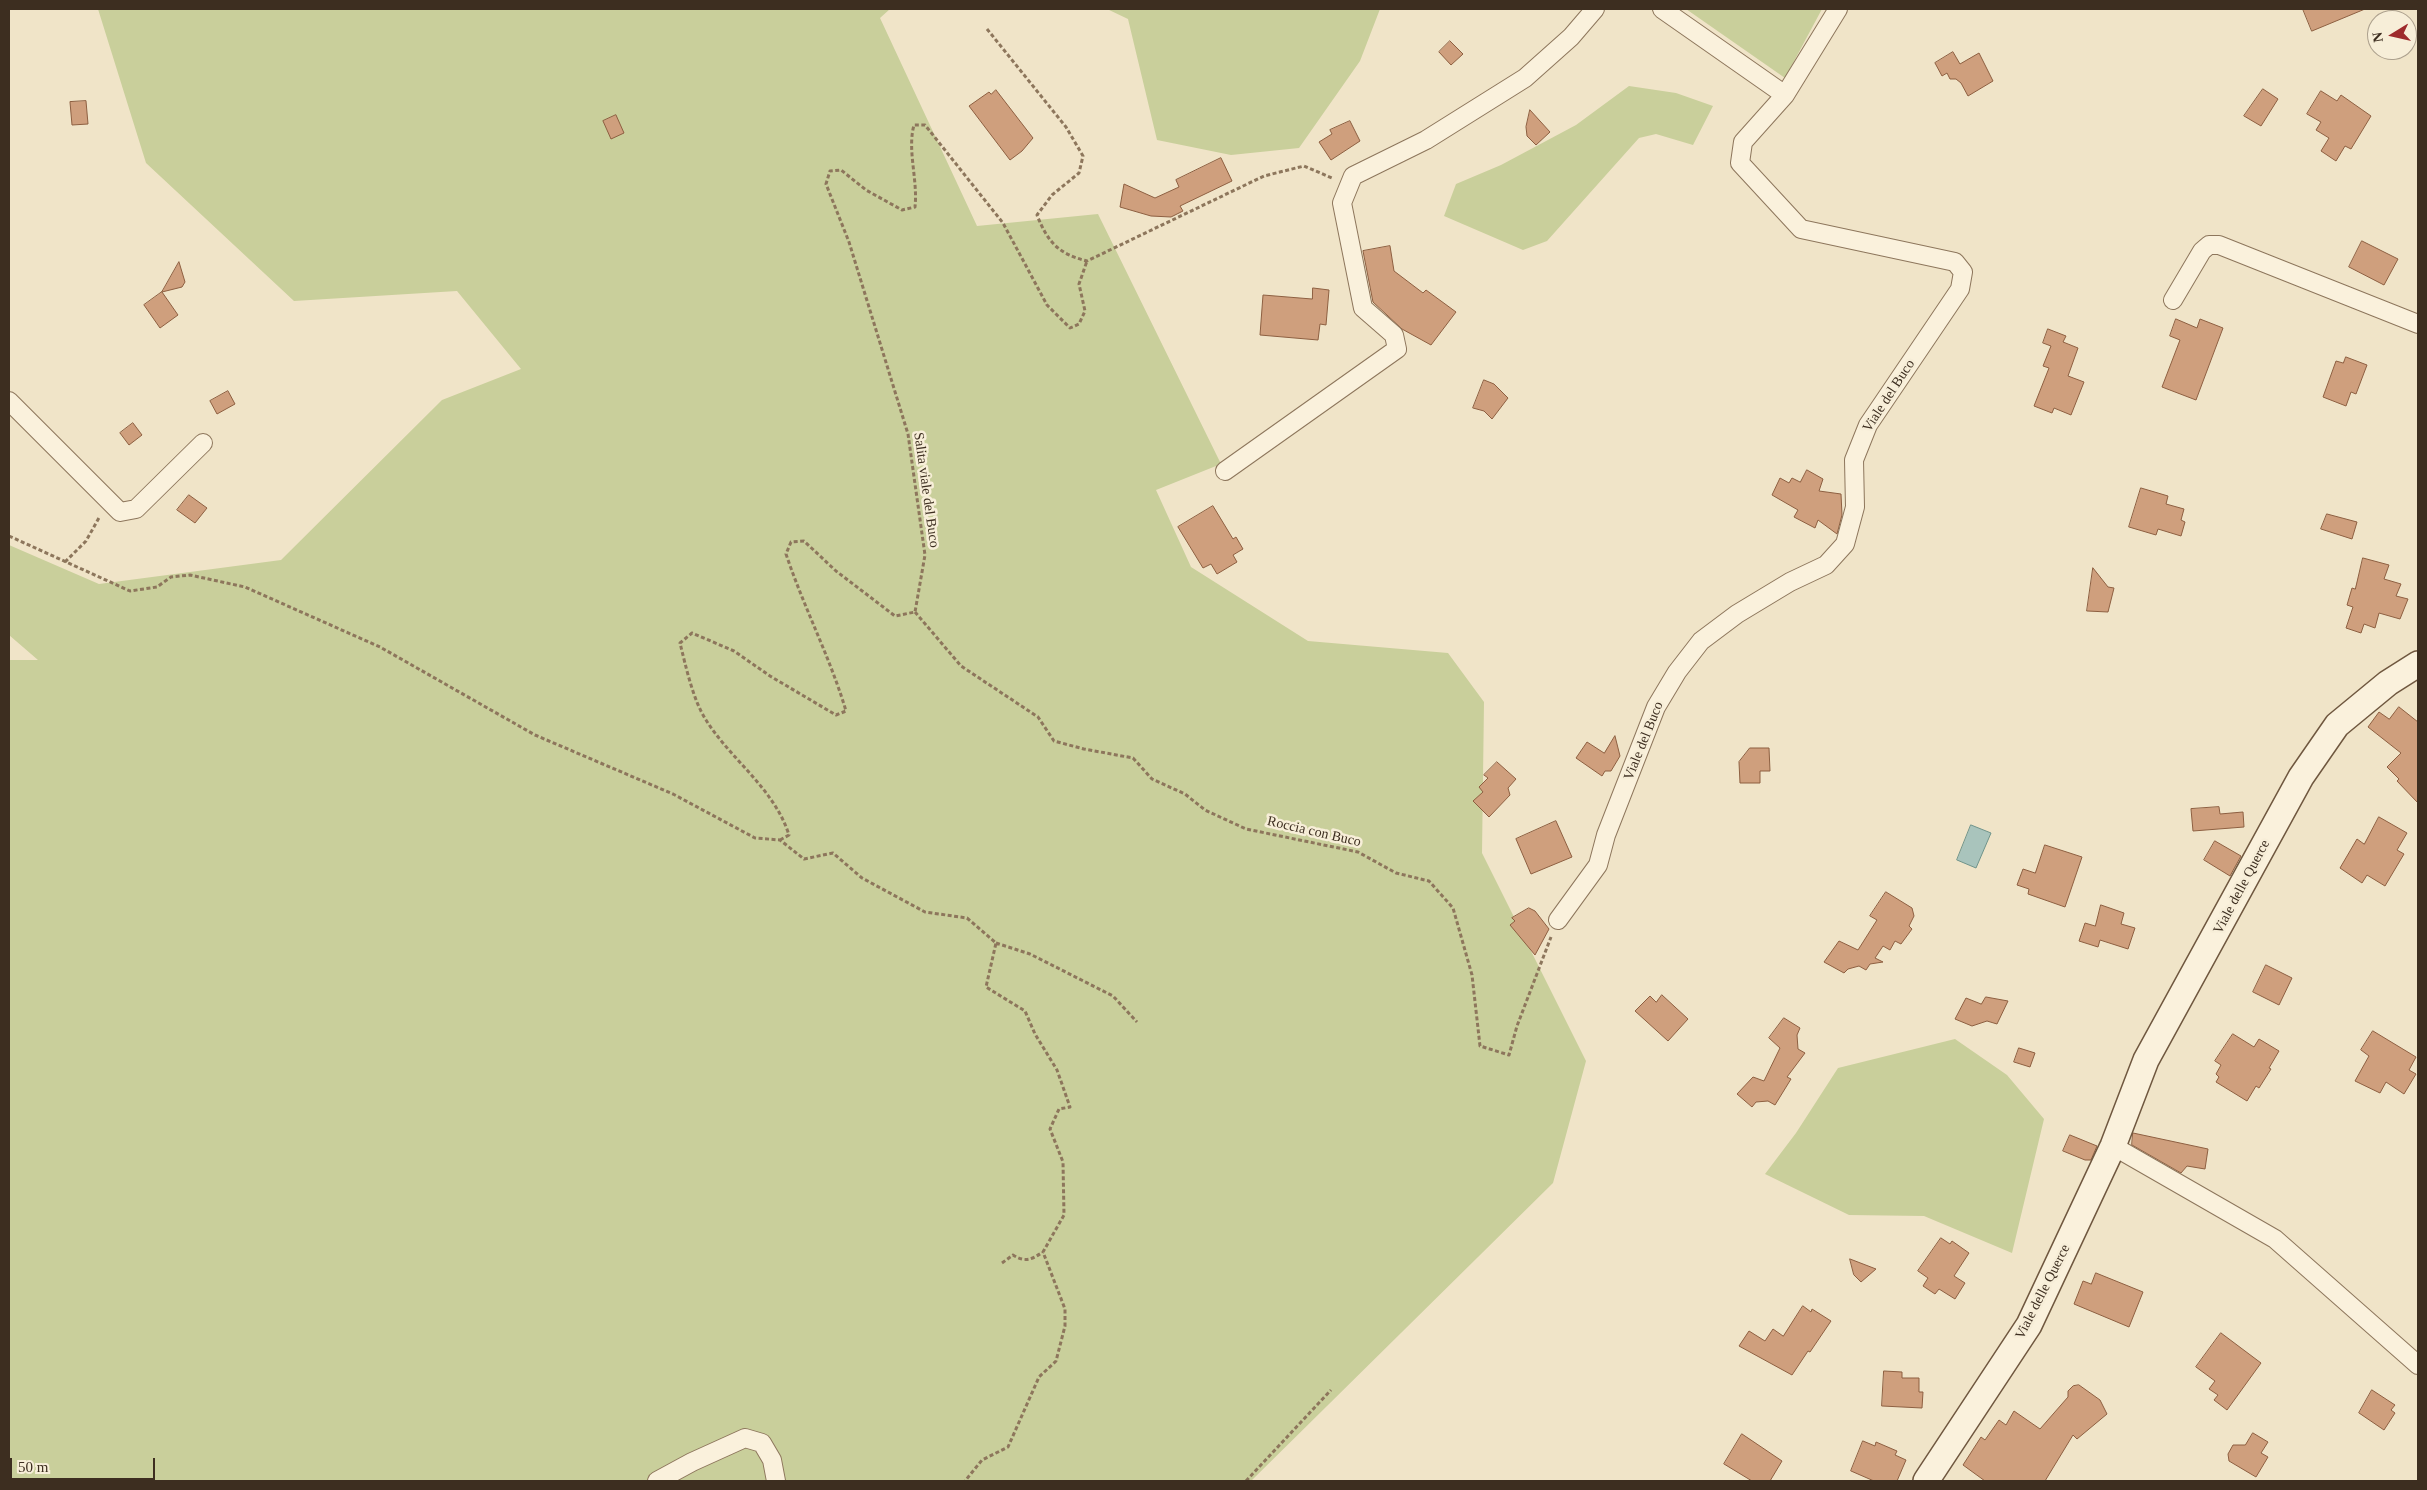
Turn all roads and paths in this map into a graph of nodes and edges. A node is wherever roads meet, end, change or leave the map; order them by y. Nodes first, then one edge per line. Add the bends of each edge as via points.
1 (1595, 9) edge
2 (1662, 9) edge
3 (1838, 9) edge
4 (987, 29) dead end
5 (1785, 95) junction
6 (1349, 186) junction
7 (1087, 261) junction
8 (2173, 300) dead end
9 (2418, 324) edge
10 (9, 401) edge
11 (203, 443) dead end
12 (1225, 470) dead end
13 (108, 500) junction
14 (9, 536) edge
15 (64, 562) junction
16 (915, 612) junction
17 (2418, 664) edge
18 (780, 840) junction
19 (1558, 920) joint
20 (996, 943) junction
21 (1137, 1022) dead end
22 (2113, 1146) junction
23 (1044, 1251) junction
24 (1002, 1263) dead end
25 (2418, 1365) edge
26 (1331, 1390) dead end
27 (658, 1481) edge
28 (776, 1481) edge
29 (965, 1481) edge
30 (1246, 1481) edge
31 (1926, 1481) edge

1 - 6 street via 1571,37 1525,78 1426,140 1353,176
2 - 5 street
3 - 5 street, Viale del Buco
4 - 7 path via 1066,127 1083,156 1079,173 1052,195 1037,216 1045,235 1068,256
5 - 19 street, Viale del Buco via 1742,142 1740,163 1801,228 1955,262 1962,272 1960,289 1868,424 1854,460 1855,506 1845,544 1826,565 1790,582 1730,619 1701,641 1676,672 1656,707 1598,865
6 - 7 path via 1304,166 1264,176
6 - 12 street via 1342,203 1363,308 1394,335 1397,349
7 - 16 path, Salita viale del Buco via 1079,284 1085,311 1079,324 1070,328 1047,305 1003,223 925,125 914,125 911,134 915,207 902,210 866,190 841,170 830,171 826,184 849,242 908,434 925,555
8 - 9 street via 2202,251 2208,245 2219,245
10 - 13 street
11 - 13 street via 136,509 120,512
13 - 15 path via 86,541
14 - 15 path
15 - 18 path via 130,591 157,587 170,576 190,575 245,587 380,647 535,735 672,794 755,838
16 - 18 path via 895,616 836,571 804,541 792,542 786,554 846,712 836,715 734,651 692,633 680,643 686,670 706,720 784,818 789,835
16 - 19 path, Roccia con Buco via 961,666 1038,717 1054,741 1133,758 1152,779 1186,794 1205,810 1246,829 1358,852 1396,873 1429,881 1453,908 1472,975 1480,1046 1509,1055
17 - 22 street, Viale delle Querce via 2388,683 2338,725 2301,776 2146,1060
18 - 20 path via 804,859 833,853 862,878 925,912 967,918
20 - 21 path via 1030,954 1113,996
20 - 23 path via 986,987 1025,1012 1057,1070 1070,1107 1059,1109 1050,1129 1063,1162 1064,1215
22 - 25 street via 2275,1239
22 - 31 street, Viale delle Querce via 2029,1325
23 - 24 path via 1030,1260 1020,1260 1014,1255
23 - 29 path via 1065,1309 1066,1326 1056,1361 1039,1377 1008,1447 982,1460
26 - 30 path
27 - 28 street via 746,1438 762,1443 772,1460

